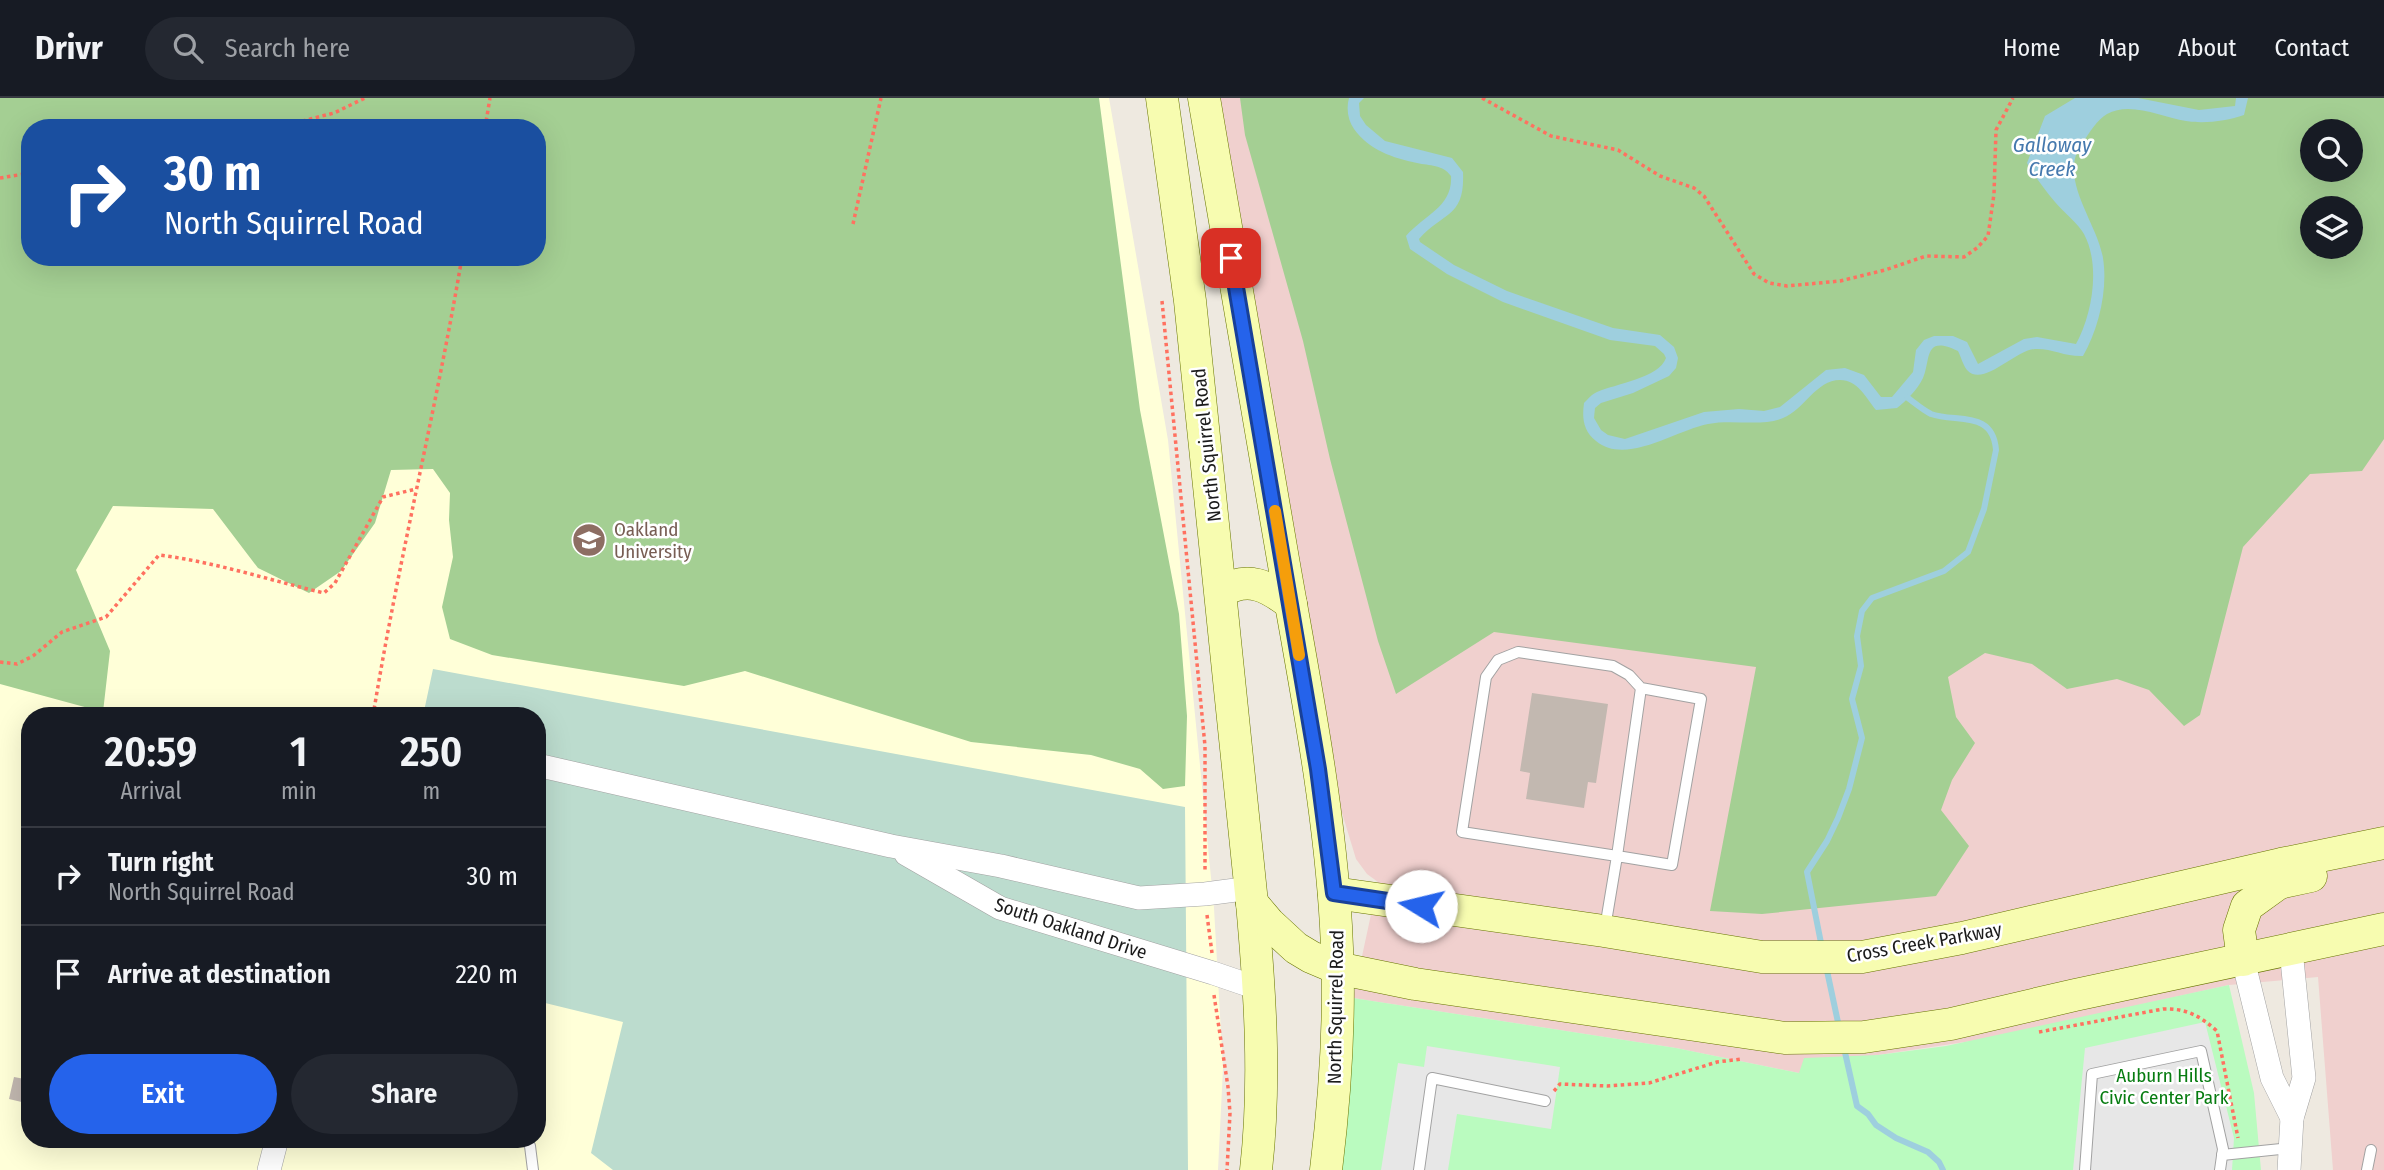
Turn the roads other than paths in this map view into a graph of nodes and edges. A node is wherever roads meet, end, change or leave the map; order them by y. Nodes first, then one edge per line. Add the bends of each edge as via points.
1 (1162, 98) edge
2 (1204, 98) edge
3 (1222, 593) junction
4 (1290, 604) junction
5 (1641, 688) junction
6 (546, 767) edge
7 (2384, 843) edge
8 (891, 846) junction
9 (1617, 856) junction
10 (2384, 860) edge
11 (1334, 893) junction
12 (1252, 895) junction
13 (2384, 929) edge
14 (1604, 931) junction
15 (2291, 950) junction
16 (2244, 960) junction
17 (1337, 968) junction
18 (1260, 989) junction
19 (1545, 1101) road end
20 (2292, 1118) junction
21 (274, 1148) edge
22 (530, 1148) edge
23 (2371, 1150) dead end
24 (2222, 1155) junction
25 (2289, 1159) edge
26 (270, 1170) edge
27 (533, 1170) edge
28 (1256, 1170) edge
29 (1326, 1170) edge
30 (1419, 1170) edge
31 (2085, 1170) edge
32 (2220, 1170) edge
33 (2367, 1170) edge

1 - 3 main road, North Squirrel Road
2 - 4 main road, North Squirrel Road
3 - 4 main road via 1251,582
3 - 12 main road, North Squirrel Road
4 - 11 main road, North Squirrel Road
5 - 9 lane
5 - 9 lane via 1701,699 1672,865
5 - 9 lane via 1614,666 1518,652 1498,660 1486,677 1462,832
6 - 8 street, South Oakland Drive
7 - 14 main road, Cross Creek Parkway via 1862,957 1762,957
8 - 12 street, South Oakland Drive via 1139,898
8 - 18 street, South Oakland Drive via 1000,908
9 - 14 lane
10 - 16 main road via 2279,883 2247,906 2239,930
11 - 14 main road, Cross Creek Parkway
11 - 17 main road, North Squirrel Road
12 - 17 main road via 1269,923 1296,948
12 - 18 main road, North Squirrel Road
13 - 15 main road
15 - 16 main road
15 - 20 street via 2304,1078
16 - 17 main road via 1951,1024 1864,1037 1785,1038 1415,984
16 - 20 street via 2272,1078
17 - 29 main road, North Squirrel Road via 1336,1068
18 - 28 main road, North Squirrel Road
19 - 30 lane via 1432,1078
20 - 25 street
21 - 26 street
22 - 27 lane
23 - 33 lane
24 - 25 lane
24 - 31 lane via 2201,1051 2092,1074
24 - 32 lane

